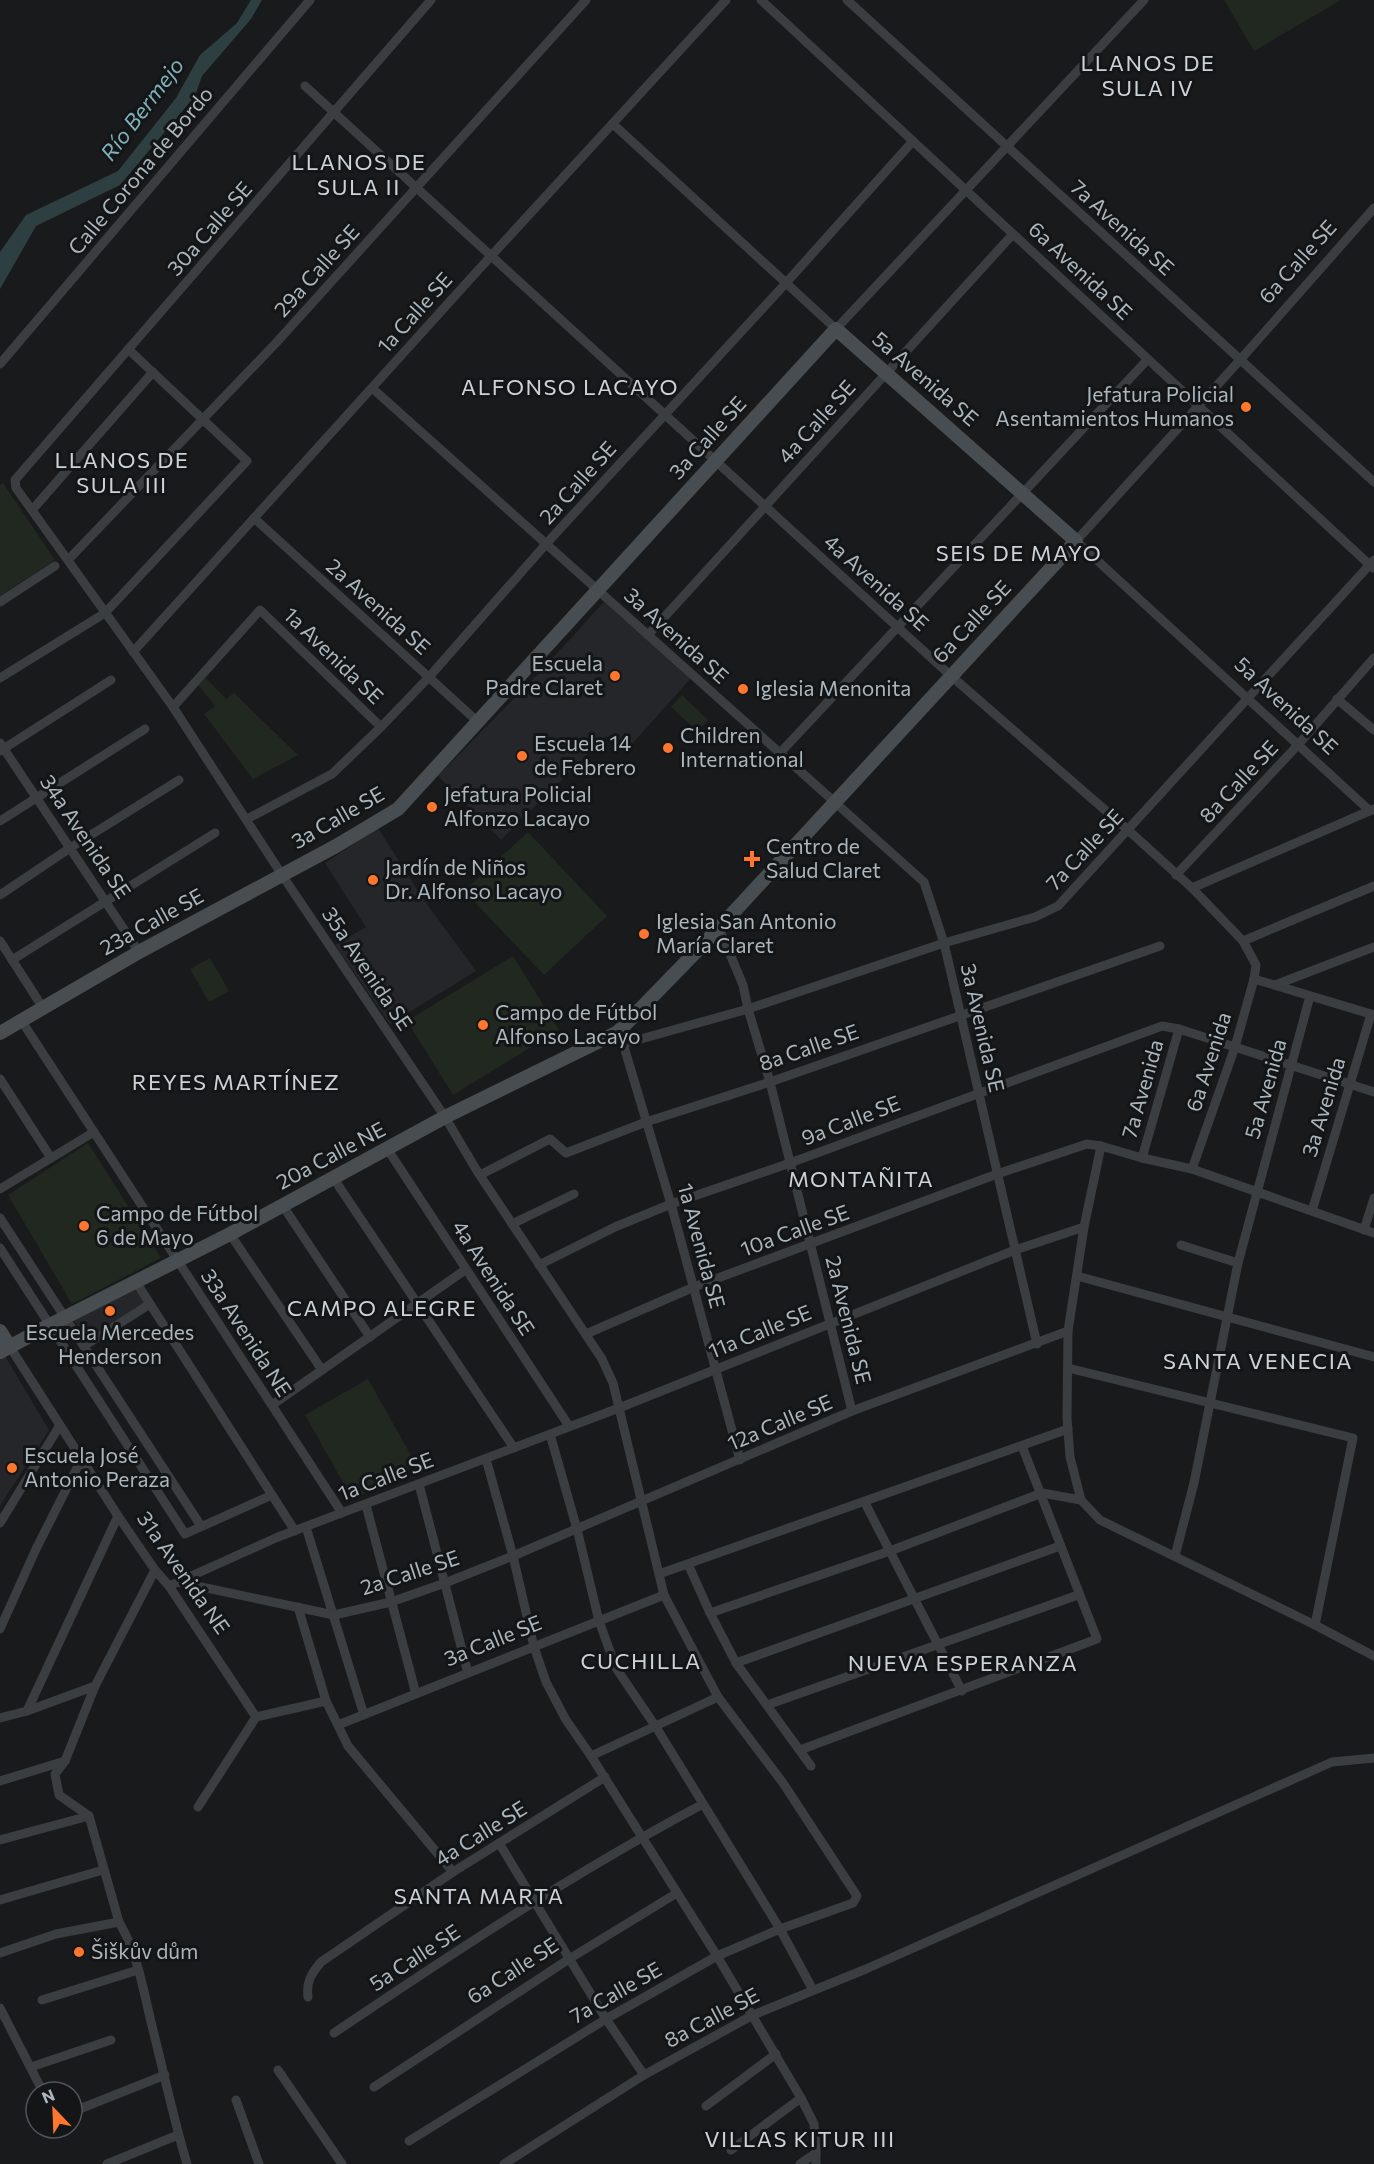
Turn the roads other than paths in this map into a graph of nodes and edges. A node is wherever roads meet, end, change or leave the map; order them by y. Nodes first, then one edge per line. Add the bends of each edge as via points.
1 (310, 0) edge
2 (431, 0) edge
3 (586, 0) edge
4 (726, 0) edge
5 (761, 0) edge
6 (847, 0) edge
7 (1144, 0) edge
8 (305, 87) dead end
9 (334, 112) junction
10 (613, 124) junction
11 (913, 141) junction
12 (1006, 147) junction
13 (416, 188) junction
14 (966, 190) junction
15 (1374, 208) edge
16 (1013, 234) junction
17 (491, 256) junction
18 (786, 283) junction
19 (837, 329) junction
20 (128, 349) junction
21 (1148, 359) junction
22 (1240, 360) junction
23 (0, 364) edge
24 (153, 372) junction
25 (887, 373) junction
26 (372, 388) junction
27 (1198, 405) junction
28 (664, 414) junction
29 (203, 420) junction
30 (715, 460) junction
31 (15, 480) joint
32 (1374, 482) edge
33 (1022, 493) junction
34 (765, 506) junction
35 (33, 509) junction
36 (254, 518) junction
37 (1076, 541) junction
38 (546, 544) junction
39 (69, 559) junction
40 (1373, 564) edge
41 (55, 566) dead end
42 (598, 591) junction
43 (0, 602) edge
44 (105, 613) junction
45 (898, 628) junction
46 (648, 635) junction
47 (133, 652) junction
48 (1374, 658) edge
49 (950, 675) junction
50 (429, 677) junction
51 (0, 678) edge
52 (111, 680) dead end
53 (1247, 699) junction
54 (1337, 699) junction
55 (173, 707) junction
56 (478, 722) junction
57 (381, 727) junction
58 (145, 729) dead end
59 (1374, 730) edge
60 (1297, 746) junction
61 (1, 748) edge
62 (780, 753) junction
63 (179, 780) dead end
64 (36, 797) junction
65 (835, 802) junction
66 (1372, 810) edge
67 (247, 819) junction
68 (0, 821) edge
69 (1128, 830) junction
70 (215, 833) dead end
71 (70, 848) junction
72 (282, 875) junction
73 (1176, 875) junction
74 (1374, 886) edge
75 (1192, 888) junction
76 (0, 895) edge
77 (106, 902) junction
78 (719, 928) junction
79 (0, 941) edge
80 (1243, 941) junction
81 (944, 943) junction
82 (1160, 946) dead end
83 (1374, 947) edge
84 (139, 951) junction
85 (12, 960) junction
86 (1256, 965) joint
87 (1254, 979) junction
88 (1275, 985) junction
89 (1310, 996) junction
90 (44, 1008) junction
91 (748, 1009) junction
92 (1371, 1013) edge
93 (960, 1014) junction
94 (21, 1020) junction
95 (1179, 1029) junction
96 (0, 1033) edge
97 (621, 1038) junction
98 (1235, 1047) junction
99 (1292, 1065) junction
100 (0, 1079) edge
101 (770, 1082) junction
102 (1350, 1084) junction
103 (1374, 1092) edge
104 (977, 1093) junction
105 (445, 1117) junction
106 (646, 1122) junction
107 (94, 1132) junction
108 (1101, 1146) junction
109 (388, 1150) junction
110 (51, 1158) junction
111 (1142, 1158) junction
112 (790, 1163) junction
113 (1192, 1169) junction
114 (997, 1174) junction
115 (480, 1175) junction
116 (334, 1179) junction
117 (0, 1189) edge
118 (1256, 1191) junction
119 (574, 1194) dead end
120 (1374, 1198) edge
121 (671, 1204) junction
122 (283, 1206) junction
123 (1312, 1211) junction
124 (0, 1218) edge
125 (512, 1224) junction
126 (1084, 1227) junction
127 (1369, 1231) edge
128 (230, 1234) junction
129 (811, 1244) junction
130 (1181, 1245) dead end
131 (0, 1248) edge
132 (1015, 1250) junction
133 (178, 1262) junction
134 (1238, 1263) junction
135 (539, 1265) junction
136 (465, 1270) junction
137 (1077, 1276) junction
138 (136, 1282) junction
139 (694, 1287) junction
140 (150, 1304) junction
141 (417, 1304) junction
142 (65, 1318) junction
143 (1226, 1318) junction
144 (831, 1323) junction
145 (50, 1325) junction
146 (0, 1331) edge
147 (1068, 1331) junction
148 (586, 1334) junction
149 (370, 1337) junction
150 (1037, 1344) junction
151 (84, 1346) junction
152 (5, 1349) edge
153 (1374, 1357) edge
154 (1068, 1368) junction
155 (716, 1369) junction
156 (322, 1370) junction
157 (1209, 1403) junction
158 (272, 1405) junction
159 (619, 1408) junction
160 (852, 1411) junction
161 (60, 1425) junction
162 (569, 1426) junction
163 (1068, 1429) junction
164 (550, 1434) junction
165 (1022, 1446) junction
166 (514, 1448) junction
167 (82, 1458) junction
168 (486, 1459) junction
169 (740, 1460) junction
170 (419, 1484) junction
171 (1042, 1492) junction
172 (272, 1495) junction
173 (1081, 1500) junction
174 (643, 1502) junction
175 (865, 1503) junction
176 (366, 1505) junction
177 (342, 1513) junction
178 (118, 1516) junction
179 (0, 1523) edge
180 (201, 1526) junction
181 (306, 1527) junction
182 (577, 1529) junction
183 (295, 1531) junction
184 (1060, 1546) junction
185 (890, 1551) junction
186 (513, 1556) junction
187 (1175, 1556) junction
188 (688, 1564) junction
189 (155, 1570) junction
190 (659, 1574) junction
191 (446, 1583) junction
192 (174, 1584) junction
193 (1078, 1595) junction
194 (664, 1596) junction
195 (915, 1599) junction
196 (391, 1602) junction
197 (298, 1607) junction
198 (710, 1613) junction
199 (334, 1615) junction
200 (599, 1621) junction
201 (1315, 1624) junction
202 (1, 1625) edge
203 (938, 1644) junction
204 (534, 1647) junction
205 (1374, 1656) edge
206 (736, 1663) junction
207 (468, 1673) junction
208 (95, 1686) junction
209 (962, 1691) junction
210 (417, 1694) junction
211 (718, 1698) junction
212 (326, 1701) junction
213 (767, 1705) junction
214 (27, 1711) junction
215 (364, 1715) junction
216 (256, 1717) junction
217 (0, 1718) edge
218 (338, 1725) junction
219 (656, 1727) junction
220 (800, 1750) junction
221 (591, 1756) junction
222 (1374, 1758) edge
223 (65, 1761) junction
224 (811, 1766) dead end
225 (605, 1777) junction
226 (0, 1781) edge
227 (703, 1804) junction
228 (198, 1807) dead end
229 (89, 1816) junction
230 (641, 1836) junction
231 (0, 1840) edge
232 (499, 1843) junction
233 (103, 1870) junction
234 (453, 1872) junction
235 (677, 1893) junction
236 (0, 1900) edge
237 (534, 1901) junction
238 (853, 1903) joint
239 (118, 1922) junction
240 (780, 1929) junction
241 (0, 1953) edge
242 (717, 1956) junction
243 (569, 1959) junction
244 (138, 1970) junction
245 (813, 1990) junction
246 (308, 1997) dead end
247 (42, 2000) dead end
248 (0, 2008) edge
249 (753, 2015) junction
250 (606, 2019) junction
251 (334, 2033) dead end
252 (111, 2040) dead end
253 (776, 2054) junction
254 (31, 2067) junction
255 (278, 2070) dead end
256 (165, 2075) junction
257 (644, 2075) junction
258 (37, 2080) edge
259 (374, 2087) dead end
260 (801, 2098) junction
261 (236, 2100) dead end
262 (705, 2106) dead end
263 (84, 2107) edge
264 (178, 2135) junction
265 (409, 2141) dead end
266 (731, 2150) dead end
267 (816, 2153) junction
268 (107, 2164) edge
269 (187, 2164) edge
270 (259, 2164) edge
271 (342, 2164) edge
272 (504, 2164) edge
273 (800, 2164) edge
274 (816, 2164) edge

1 - 23 street, Calle Corona de Bordo
2 - 9 street, 30a Calle SE
3 - 13 street, 29a Calle SE
4 - 10 street, 1a Calle SE
5 - 11 street, 6a Avenida SE
6 - 12 street, 7a Avenida SE
7 - 12 street, 3a Calle SE
8 - 9 street, 4a Avenida SE
9 - 13 street, 4a Avenida SE
9 - 20 street, 30a Calle SE
10 - 17 street, 1a Calle SE
10 - 18 street, 5a Avenida SE
11 - 14 street, 6a Avenida SE
11 - 18 street, 2a Calle SE
12 - 14 street, 3a Calle SE
12 - 22 street, 7a Avenida SE
13 - 17 street, 4a Avenida SE
13 - 29 street, 29a Calle SE
14 - 16 street, 6a Avenida SE
14 - 19 street, 3a Calle SE
15 - 22 street, 6a Calle SE
16 - 21 street, 6a Avenida SE
16 - 25 street, 4a Calle SE
17 - 26 street, 1a Calle SE
17 - 28 street, 4a Avenida SE
18 - 19 street, 5a Avenida SE
18 - 28 street, 2a Calle SE
19 - 25 street, 5a Avenida SE
19 - 30 street, 3a Calle SE
20 - 24 street
20 - 31 street, 30a Calle SE
21 - 27 street, 6a Avenida SE
21 - 33 street
22 - 27 street, 6a Calle SE
22 - 32 street, 7a Avenida SE
24 - 29 street
24 - 35 street
25 - 33 street, 5a Avenida SE
25 - 34 street, 4a Calle SE
26 - 36 street, 1a Calle SE
26 - 38 street, 3a Avenida SE
27 - 37 street, 6a Calle SE
27 - 40 street, 6a Avenida SE
28 - 30 street, 4a Avenida SE
28 - 38 street, 2a Calle SE
29 - 39 street, 29a Calle SE
29 - 44 street via 247,461
30 - 34 street, 4a Avenida SE
30 - 42 street, 3a Calle SE
31 - 35 street, 35a Avenida SE via 16,488
33 - 37 street, 5a Avenida SE
33 - 45 street
34 - 45 street, 4a Avenida SE
34 - 46 street, 4a Calle SE
35 - 39 street, 35a Avenida SE
36 - 47 street, 1a Calle SE
36 - 50 street, 2a Avenida SE
37 - 49 street, 6a Calle SE
37 - 53 street, 5a Avenida SE
38 - 42 street, 3a Avenida SE
38 - 50 street, 2a Calle SE
39 - 44 street, 35a Avenida SE
40 - 53 street, 7a Calle SE
41 - 43 street
42 - 46 street, 3a Avenida SE
42 - 56 street, 3a Calle SE
44 - 47 street, 35a Avenida SE
44 - 51 street
45 - 49 street, 4a Avenida SE
45 - 62 street
46 - 62 street, 3a Avenida SE
47 - 55 street, 35a Avenida SE
48 - 54 street, 8a Calle SE
49 - 65 street, 6a Calle SE
49 - 69 street, 4a Avenida SE
50 - 56 street, 2a Avenida SE
50 - 57 street, 2a Calle SE
52 - 61 street
53 - 60 street, 5a Avenida SE
53 - 69 street, 7a Calle SE
54 - 59 street
54 - 60 street, 8a Calle SE
55 - 57 street, 1a Avenida SE via 260,610
55 - 67 street, 35a Avenida SE
56 - 72 street, 3a Calle SE via 398,809
57 - 67 street, 2a Calle SE via 332,774
58 - 64 street
60 - 66 street, 5a Avenida SE
60 - 73 street, 8a Calle SE
61 - 64 street, 34a Avenida SE
62 - 65 street, 3a Avenida SE
63 - 71 street
64 - 68 street
64 - 71 street, 34a Avenida SE
65 - 78 street, 6a Calle SE
65 - 81 street, 3a Avenida SE via 924,882
66 - 75 street
67 - 72 street, 35a Avenida SE
69 - 73 street, 4a Avenida SE
69 - 81 street, 7a Calle SE via 1058,906 1035,917
70 - 77 street
71 - 76 street
71 - 77 street, 34a Avenida SE
72 - 84 street, 23a Calle SE
72 - 105 street, 35a Avenida SE
73 - 75 street, 4a Avenida SE
74 - 80 street
75 - 80 street, 4a Avenida SE
77 - 84 street, 34a Avenida SE
77 - 85 street
78 - 91 street, 2a Avenida SE via 743,985
78 - 97 street, 6a Calle SE
79 - 85 street
80 - 86 street, 4a Avenida SE
81 - 91 street, 7a Calle SE
81 - 93 street, 3a Avenida SE
82 - 93 street, 8a Calle SE
83 - 88 street
84 - 90 street, 23a Calle SE
85 - 90 street
86 - 87 street, 6a Avenida
87 - 88 street
87 - 98 street, 6a Avenida
88 - 89 street
89 - 92 street
89 - 99 street, 5a Avenida
90 - 94 street, 23a Calle SE
91 - 97 street, 7a Calle SE
91 - 101 street, 2a Avenida SE
92 - 102 street, 3a Avenida
93 - 101 street, 8a Calle SE
93 - 104 street, 3a Avenida SE
94 - 96 street, 23a Calle SE
94 - 107 street, 33a Avenida NE
95 - 98 street
95 - 104 street, 9a Calle SE via 1162,1026
95 - 111 street, 7a Avenida
97 - 105 street, 20a Calle NE
97 - 106 street, 1a Avenida SE
98 - 99 street
98 - 113 street, 6a Avenida
99 - 102 street
99 - 118 street, 5a Avenida
100 - 110 street
101 - 106 street, 8a Calle SE
101 - 112 street, 2a Avenida SE
102 - 103 street
102 - 123 street, 3a Avenida
104 - 112 street, 9a Calle SE
104 - 114 street, 3a Avenida SE
105 - 109 street, 20a Calle NE
105 - 115 street, 35a Avenida SE
106 - 115 street, 8a Calle SE via 566,1153 550,1139
106 - 121 street, 1a Avenida SE
107 - 110 street
107 - 133 street, 33a Avenida NE
108 - 111 street, 10a Calle SE
108 - 114 street, 10a Calle SE via 1074,1147
108 - 126 street
109 - 116 street, 20a Calle NE
109 - 136 street, 4a Avenida SE
110 - 117 street
111 - 113 street, 10a Calle SE
112 - 121 street, 9a Calle SE
112 - 129 street, 2a Avenida SE
113 - 118 street, 10a Calle SE
114 - 129 street, 10a Calle SE
114 - 132 street, 3a Avenida SE
115 - 125 street, 35a Avenida SE
116 - 122 street, 20a Calle NE
116 - 141 street
118 - 123 street, 10a Calle SE
118 - 134 street, 5a Avenida
119 - 125 street
120 - 127 street
121 - 135 street, 9a Calle SE
121 - 139 street, 1a Avenida SE
122 - 128 street, 20a Calle NE
122 - 149 street
123 - 127 street, 10a Calle SE
124 - 142 street
125 - 135 street, 35a Avenida SE
126 - 132 street, 11a Calle SE
126 - 137 street
128 - 133 street, 20a Calle NE
128 - 156 street
129 - 139 street, 10a Calle SE
129 - 144 street, 2a Avenida SE
130 - 134 street
131 - 145 street
132 - 144 street, 11a Calle SE
132 - 150 street, 3a Avenida SE
133 - 138 street, 20a Calle NE
133 - 158 street, 33a Avenida NE
134 - 143 street, 5a Avenida
135 - 148 street, 35a Avenida SE
136 - 141 street
136 - 162 street, 4a Avenida SE
137 - 143 street
137 - 147 street
138 - 140 street
138 - 142 street, 20a Calle NE
139 - 148 street, 10a Calle SE
139 - 155 street, 1a Avenida SE
140 - 151 street
140 - 172 street
141 - 149 street
141 - 166 street
142 - 145 street, 20a Calle NE
142 - 151 street
143 - 153 street
143 - 157 street, 5a Avenida
144 - 155 street, 11a Calle SE
144 - 160 street, 2a Avenida SE
145 - 152 street, 20a Calle NE
145 - 180 street via 185,1534
146 - 152 street, 31a Avenida NE
147 - 150 street, 12a Calle SE
147 - 154 street
148 - 159 street, 35a Avenida SE via 613,1383
149 - 156 street
150 - 160 street, 12a Calle SE
151 - 180 street
152 - 161 street, 31a Avenida NE
154 - 157 street
154 - 163 street
155 - 159 street, 11a Calle SE
155 - 169 street, 1a Avenida SE
156 - 158 street
157 - 187 street, 5a Avenida
157 - 201 street via 1353,1438
158 - 177 street, 33a Avenida NE
159 - 162 street, 1a Calle SE
159 - 174 street, 35a Avenida SE
160 - 169 street, 12a Calle SE
161 - 167 street, 31a Avenida NE
161 - 179 street
162 - 164 street, 1a Calle SE
163 - 165 street
163 - 173 street via 1070,1457
164 - 166 street, 1a Calle SE
164 - 182 street
165 - 171 street
165 - 175 street
166 - 168 street, 1a Calle SE
167 - 178 street, 31a Avenida NE
167 - 202 street
168 - 170 street, 1a Calle SE
168 - 186 street
169 - 174 street, 12a Calle SE
170 - 176 street, 1a Calle SE
170 - 191 street
171 - 173 street
171 - 184 street
171 - 185 street
172 - 180 street
172 - 183 street
173 - 187 street via 1100,1520
174 - 182 street, 2a Calle SE
174 - 190 street, 35a Avenida SE
175 - 185 street
175 - 188 street
176 - 177 street, 1a Calle SE
176 - 196 street
177 - 181 street, 1a Calle SE
178 - 189 street, 31a Avenida NE
178 - 214 street
181 - 183 street, 1a Calle SE
181 - 199 street
182 - 186 street, 2a Calle SE
182 - 200 street
183 - 192 street, 1a Calle SE
184 - 193 street
184 - 195 street
185 - 195 street
185 - 198 street
186 - 191 street, 2a Calle SE
186 - 204 street
187 - 201 street
188 - 190 street
188 - 198 street
189 - 192 street, 31a Avenida NE
189 - 208 street
190 - 194 street, 35a Avenida SE
191 - 196 street, 2a Calle SE
191 - 207 street
192 - 197 street, 2a Calle SE
192 - 216 street, 31a Avenida NE
193 - 203 street
193 - 209 street via 1097,1639
194 - 200 street, 3a Calle SE
194 - 211 street, 35a Avenida SE
195 - 203 street
195 - 206 street
196 - 199 street, 2a Calle SE
196 - 210 street
197 - 199 street, 2a Calle SE
197 - 212 street
198 - 206 street
199 - 215 street
200 - 204 street, 3a Calle SE
200 - 219 street via 616,1668
201 - 205 street
203 - 209 street
203 - 213 street
204 - 207 street, 3a Calle SE
204 - 221 street via 546,1682
206 - 213 street
207 - 210 street, 3a Calle SE
208 - 214 street
208 - 223 street
209 - 220 street
210 - 215 street, 3a Calle SE
211 - 219 street
211 - 238 street, 35a Avenida SE via 783,1783 850,1883 857,1896
212 - 216 street
212 - 218 street
213 - 220 street
214 - 217 street
215 - 218 street, 3a Calle SE
216 - 228 street
218 - 234 street via 348,1746
219 - 221 street
219 - 227 street
220 - 224 street
221 - 225 street
222 - 245 street, 8a Calle SE via 1332,1762
223 - 226 street
223 - 229 street via 55,1774 60,1795
225 - 230 street
225 - 232 street, 4a Calle SE
227 - 230 street, 5a Calle SE
227 - 240 street
229 - 231 street
229 - 233 street
230 - 235 street
230 - 237 street, 5a Calle SE
232 - 234 street, 4a Calle SE
232 - 237 street
233 - 236 street
233 - 239 street
234 - 246 street, 4a Calle SE via 321,1962 306,1986
235 - 242 street
235 - 243 street, 6a Calle SE
237 - 243 street
237 - 251 street, 5a Calle SE
238 - 240 street, 7a Calle SE
239 - 241 street via 56,1934
239 - 244 street
240 - 242 street, 7a Calle SE
240 - 245 street
242 - 249 street
242 - 250 street, 7a Calle SE
243 - 250 street
243 - 259 street, 6a Calle SE
244 - 247 street
244 - 256 street
245 - 249 street, 8a Calle SE
248 - 254 street
249 - 253 street
249 - 257 street, 8a Calle SE
250 - 257 street
250 - 265 street, 7a Calle SE
252 - 254 street
253 - 260 street
253 - 262 street
254 - 258 street
255 - 271 street
256 - 263 street
256 - 264 street
257 - 272 street, 8a Calle SE
260 - 266 street
260 - 267 street via 814,2124
261 - 270 street
264 - 268 street
264 - 269 street
267 - 273 street
267 - 274 street

